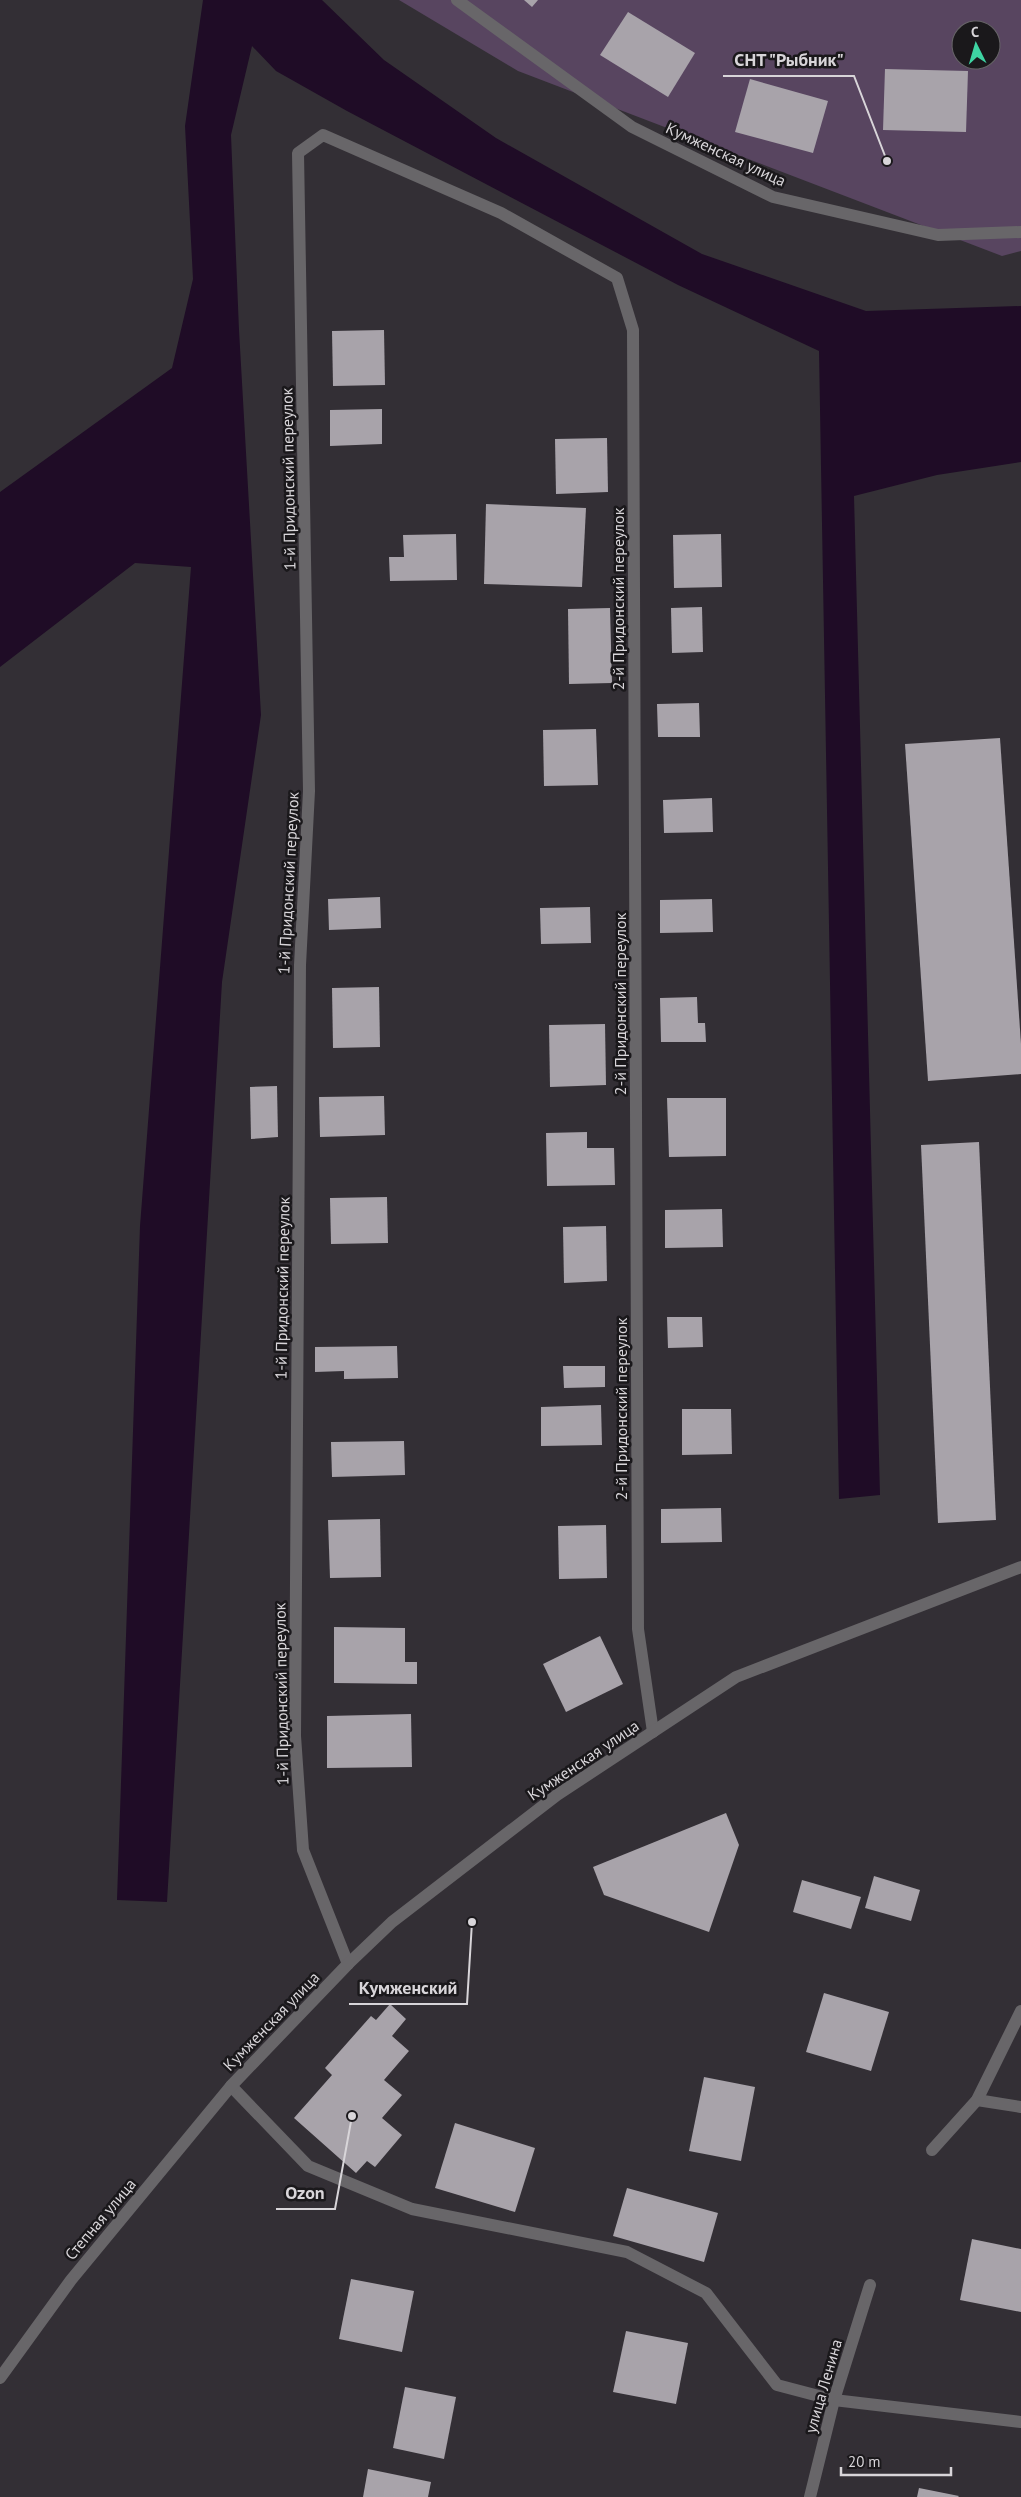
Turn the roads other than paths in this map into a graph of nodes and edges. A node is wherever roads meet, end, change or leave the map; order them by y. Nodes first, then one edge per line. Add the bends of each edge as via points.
1 (457, 0) edge
2 (1021, 232) edge
3 (617, 278) joint
4 (1021, 1567) edge
5 (653, 1732) junction
6 (348, 1964) junction
7 (1021, 2011) edge
8 (231, 2086) junction
9 (978, 2100) junction
10 (1021, 2107) edge
11 (932, 2150) dead end
12 (870, 2285) dead end
13 (0, 2378) edge
14 (834, 2400) junction
15 (1021, 2422) edge
16 (810, 2497) edge

1 - 2 street, Кумженская улица via 632,127 773,197 938,236
3 - 5 street, 2-й Придонский переулок via 633,330 638,1629
3 - 6 street, 1-й Придонский переулок via 501,213 323,135 298,153 309,791 300,965 295,1736 303,1850
4 - 5 street, Кумженская улица via 736,1677
5 - 6 street, Кумженская улица via 557,1795 392,1922
6 - 8 street, Кумженская улица
7 - 9 street
8 - 13 street, Степная улица via 70,2280
8 - 14 street via 308,2166 412,2209 627,2252 706,2293 777,2385
9 - 10 street
9 - 11 street
12 - 14 street, улица Ленина
14 - 15 street
14 - 16 street, улица Ленина

